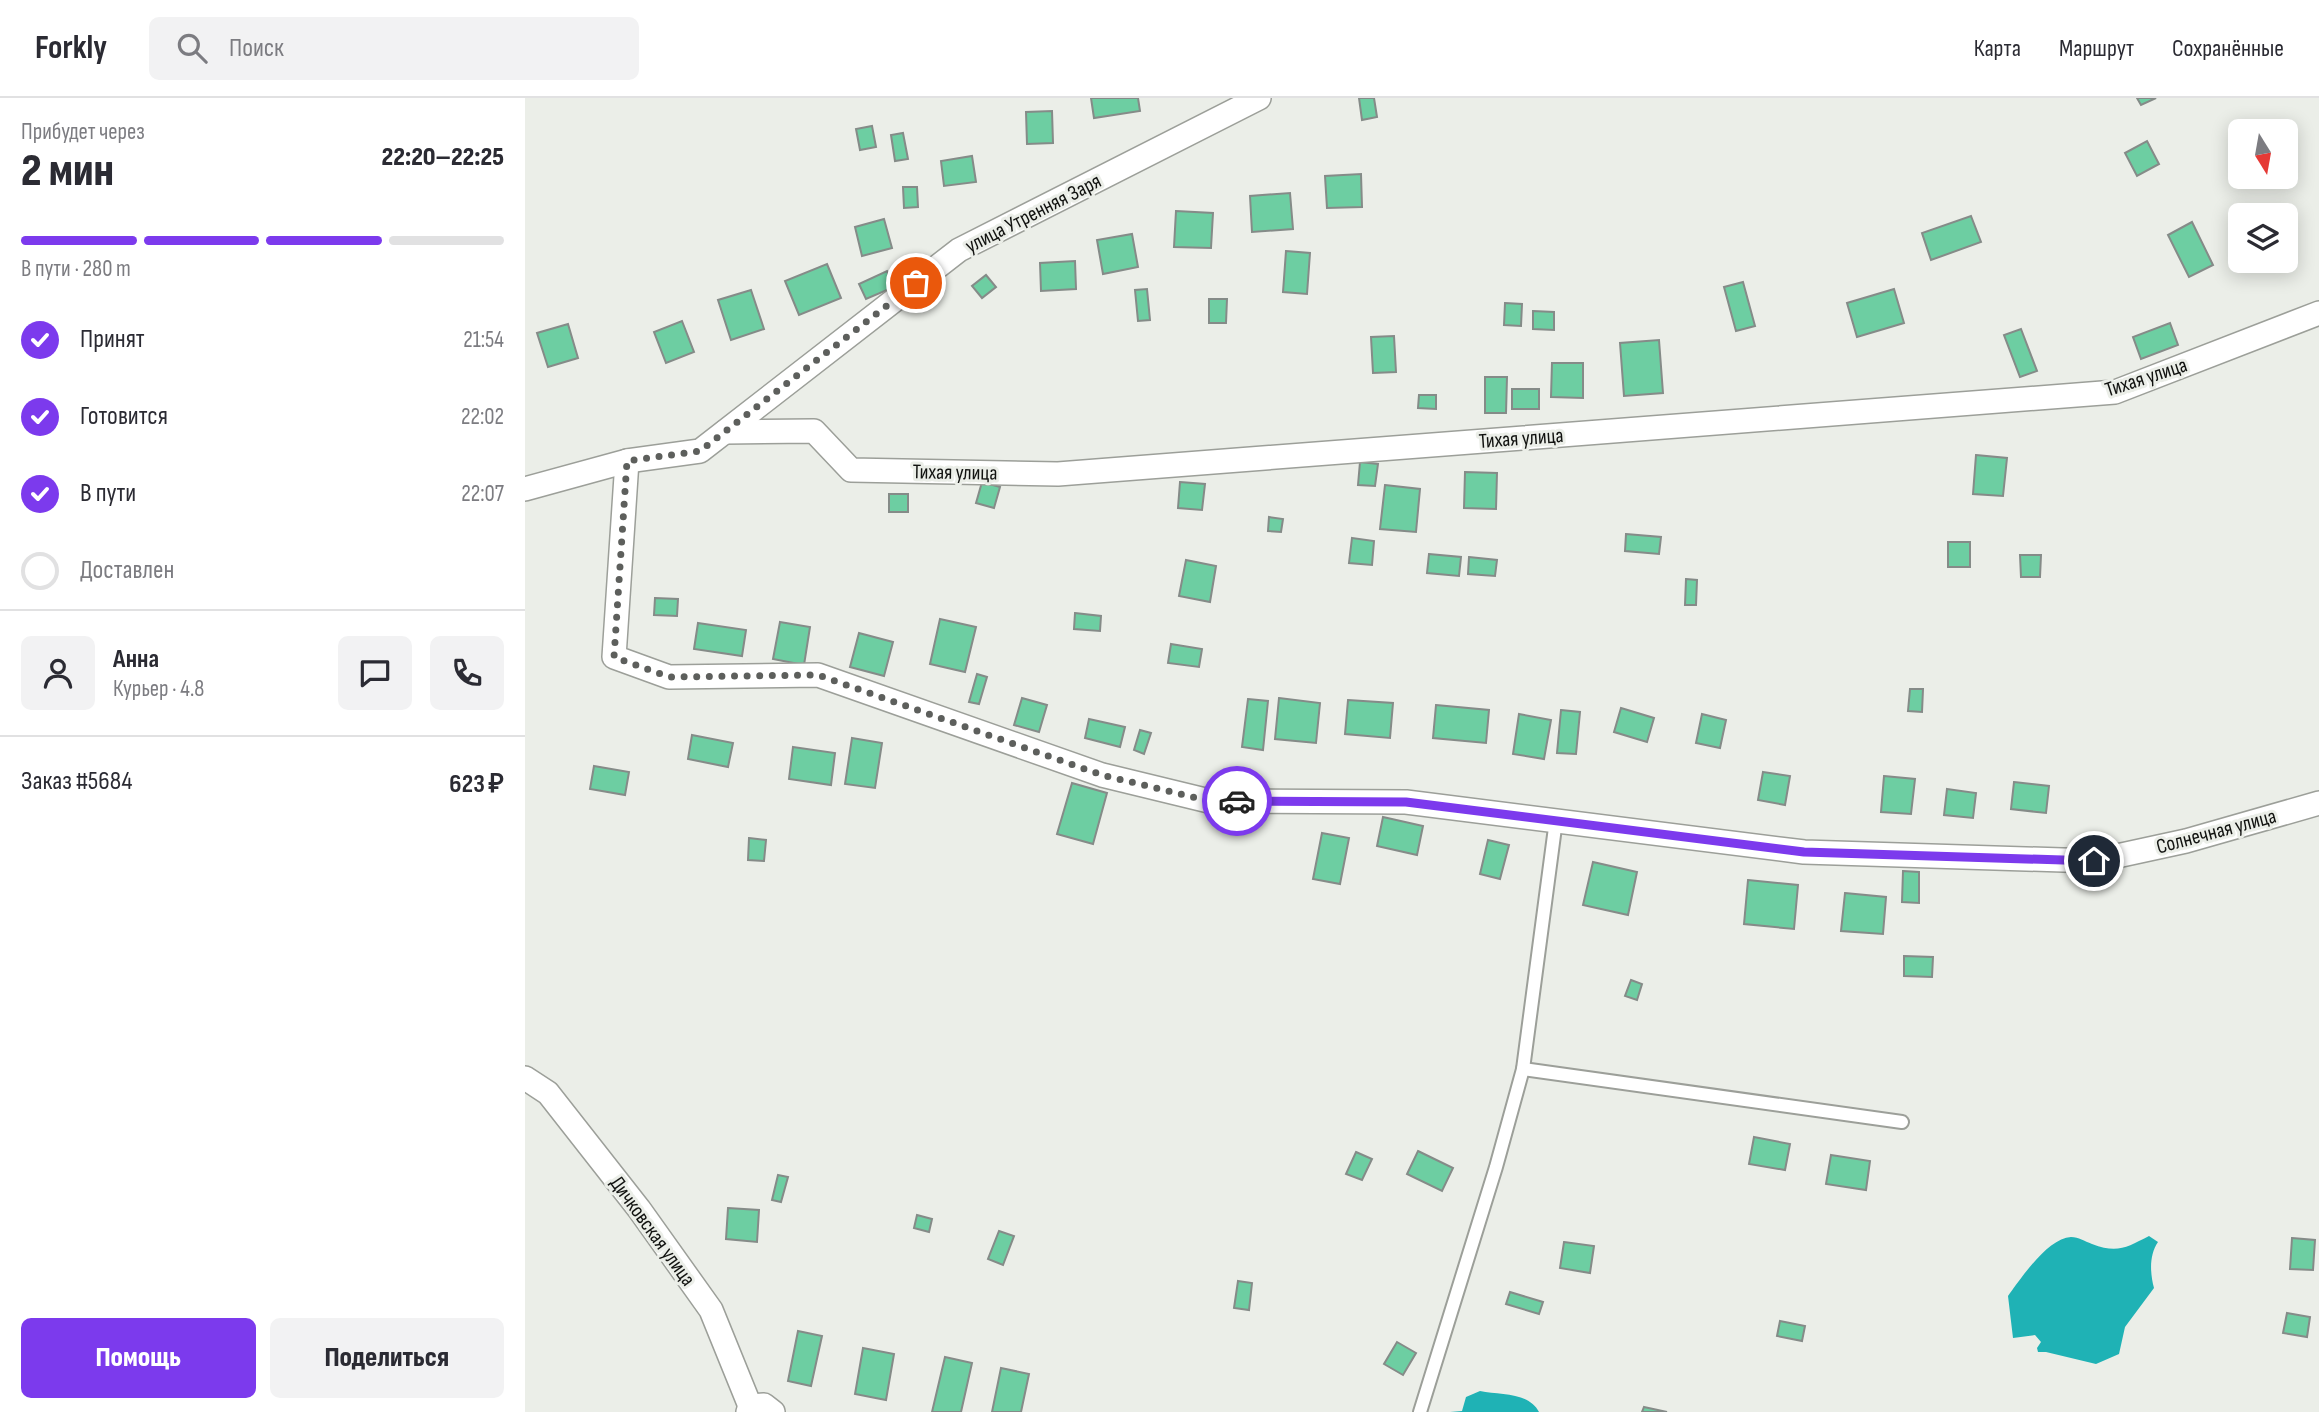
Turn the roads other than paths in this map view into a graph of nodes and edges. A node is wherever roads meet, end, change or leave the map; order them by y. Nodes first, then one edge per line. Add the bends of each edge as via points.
1 (1259, 98) edge
2 (2319, 313) edge
3 (725, 432) junction
4 (627, 461) junction
5 (525, 489) edge
6 (2319, 803) edge
7 (1556, 820) junction
8 (1523, 1069) junction
9 (525, 1078) edge
10 (1902, 1122) dead end
11 (749, 1409) edge
12 (773, 1412) edge
13 (1420, 1412) edge

1 - 3 street, улица Утренняя Заря via 959,250
2 - 3 street, Тихая улица via 2115,392 1058,474 851,470 814,431
3 - 4 street, улица Утренняя Заря via 700,451
4 - 5 street, улица Утренняя Заря
4 - 7 street, Солнечная улица via 614,657 669,677 818,675 1102,775 1209,801 1406,802
6 - 7 street, Солнечная улица via 2186,841 2094,861 1804,852
7 - 8 lane
8 - 10 lane
8 - 13 lane
9 - 11 street, Дичковская улица via 548,1093 711,1310
11 - 12 street, Дичковская улица via 764,1405

